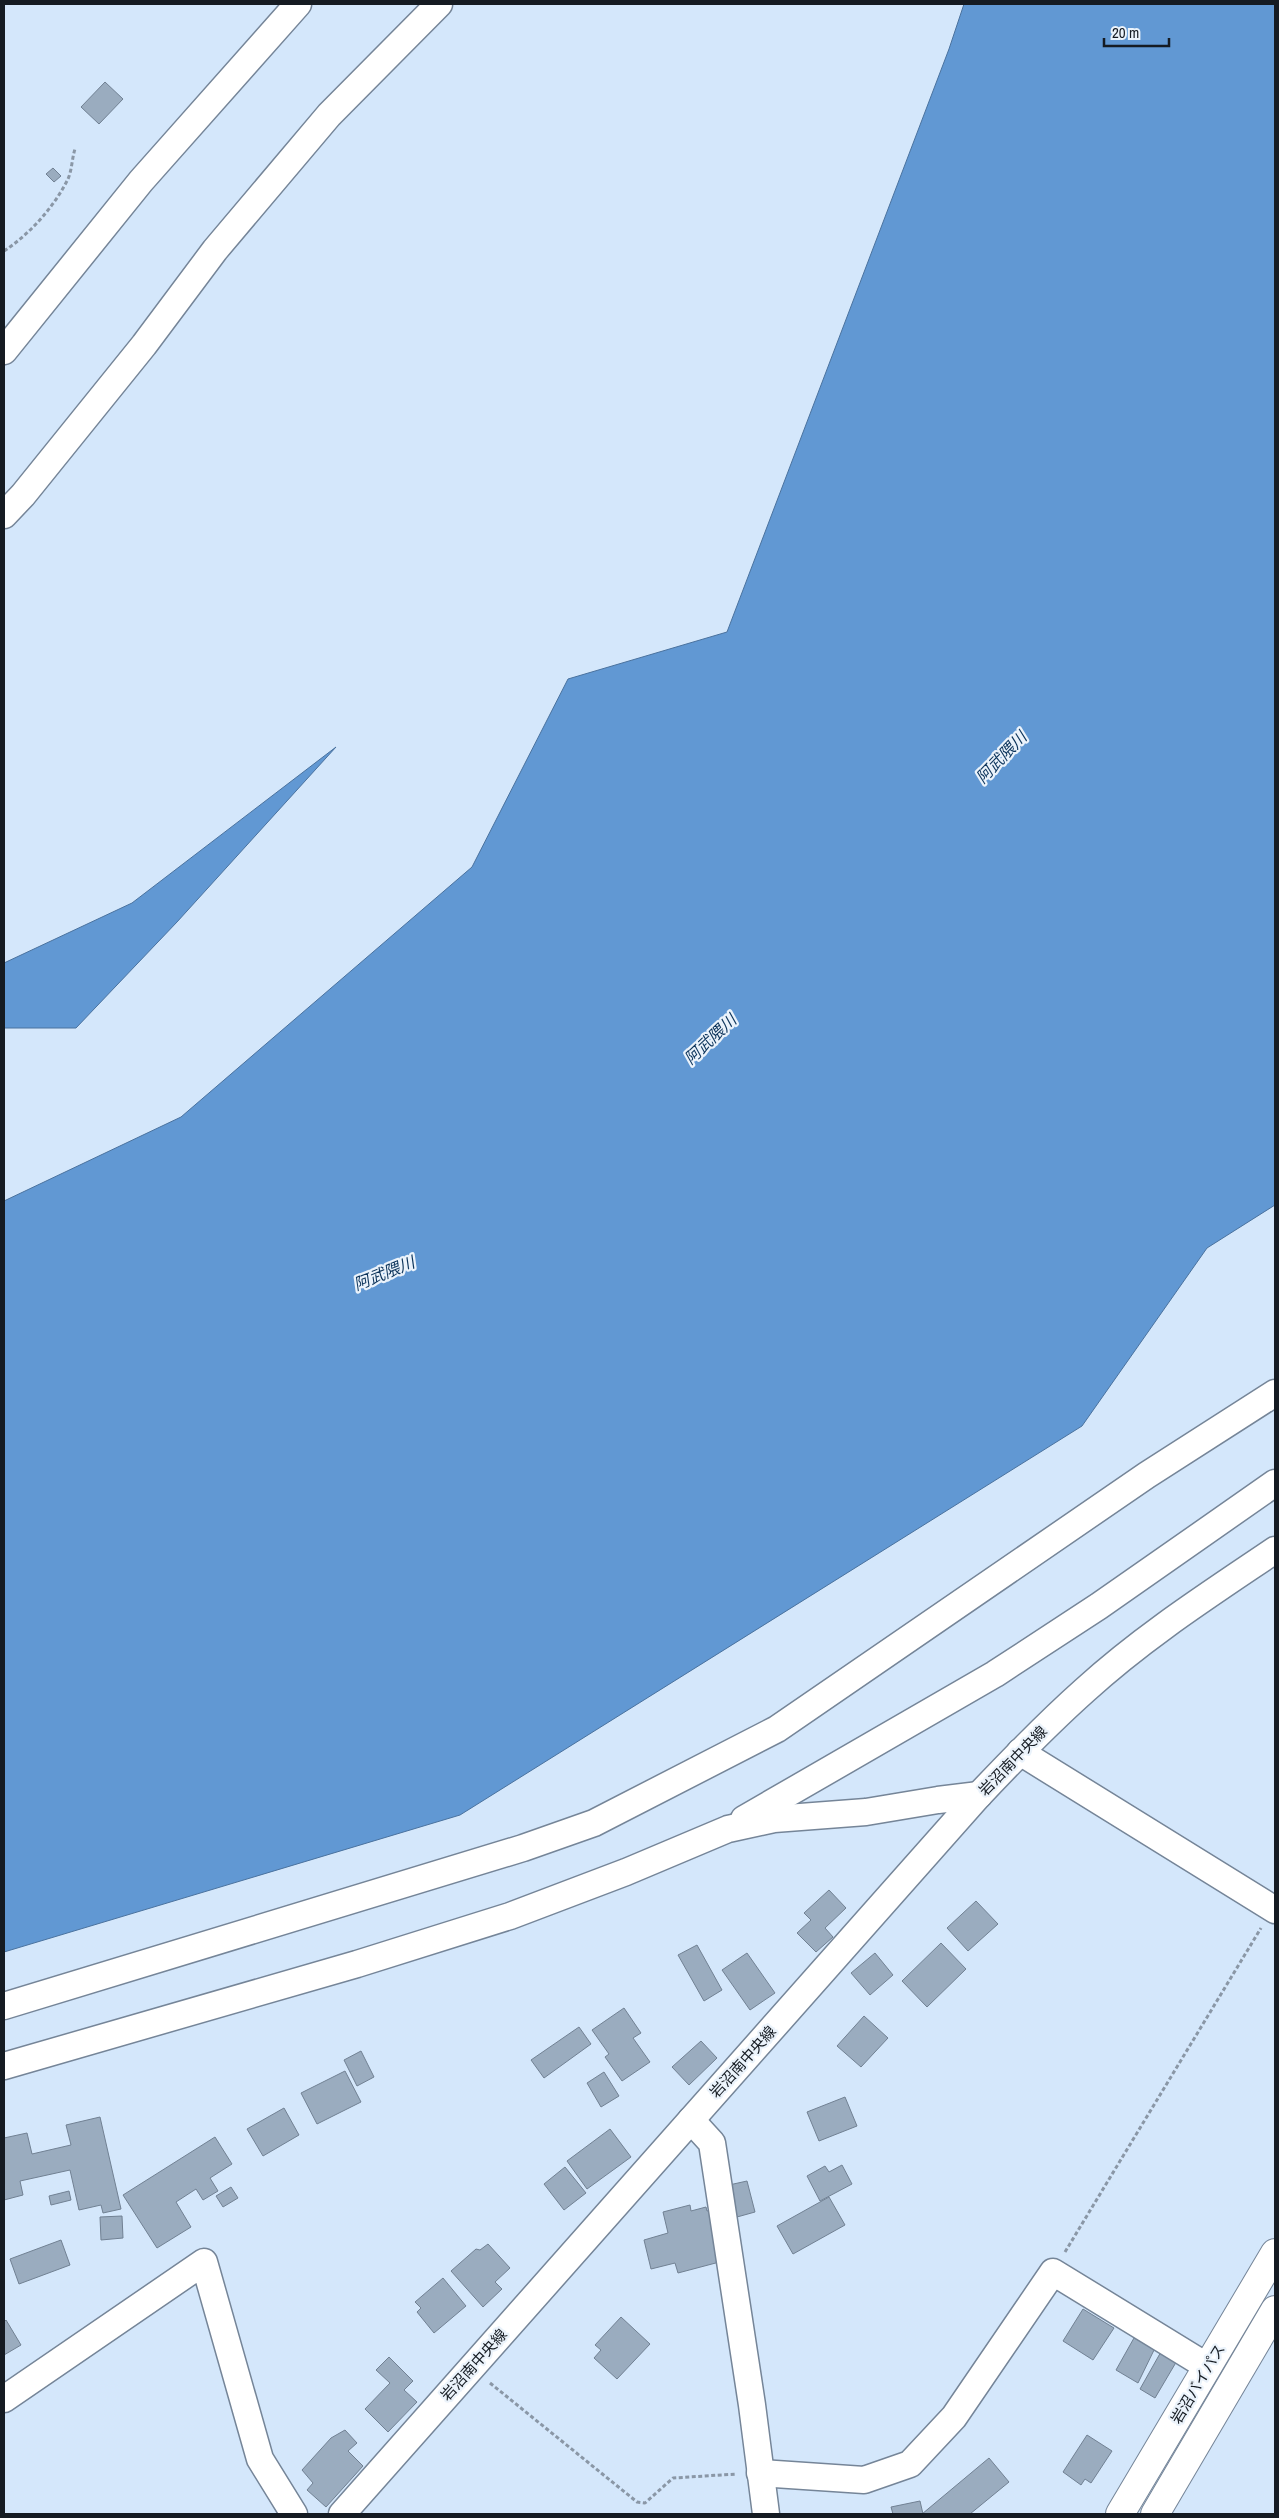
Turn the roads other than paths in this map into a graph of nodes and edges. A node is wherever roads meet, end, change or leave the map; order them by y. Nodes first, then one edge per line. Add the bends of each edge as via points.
1 (298, 4) edge
2 (438, 4) edge
3 (4, 351) edge
4 (4, 515) edge
5 (1275, 1393) edge
6 (1275, 1483) edge
7 (1275, 1550) edge
8 (1020, 1752) junction
9 (979, 1795) junction
10 (729, 1829) junction
11 (1274, 1909) edge
12 (4, 2006) edge
13 (4, 2066) edge
14 (691, 2120) junction
15 (1275, 2253) edge
16 (1275, 2310) edge
17 (1208, 2367) junction
18 (4, 2398) edge
19 (760, 2473) junction
20 (294, 2514) edge
21 (342, 2514) edge
22 (766, 2514) edge
23 (1120, 2514) edge
24 (1155, 2514) edge

1 - 3 street via 141,181
2 - 4 street via 329,115 215,250 144,346
5 - 12 street via 1147,1475 777,1729 594,1823 523,1848
6 - 10 street via 995,1674
7 - 8 street, 岩沼南中央線 via 1161,1628 1085,1690
8 - 9 street, 岩沼南中央線
8 - 11 street
9 - 10 street via 866,1812 774,1819
9 - 14 street, 岩沼南中央線
10 - 13 street via 510,1916 348,1967
14 - 19 street via 712,2142
14 - 21 street, 岩沼南中央線
15 - 17 highway, 岩沼バイパス
16 - 24 highway, 岩沼バイパス
17 - 19 street via 1053,2272 954,2417 910,2464 864,2480
17 - 23 highway, 岩沼バイパス
18 - 20 street via 204,2262 260,2459
19 - 22 street

